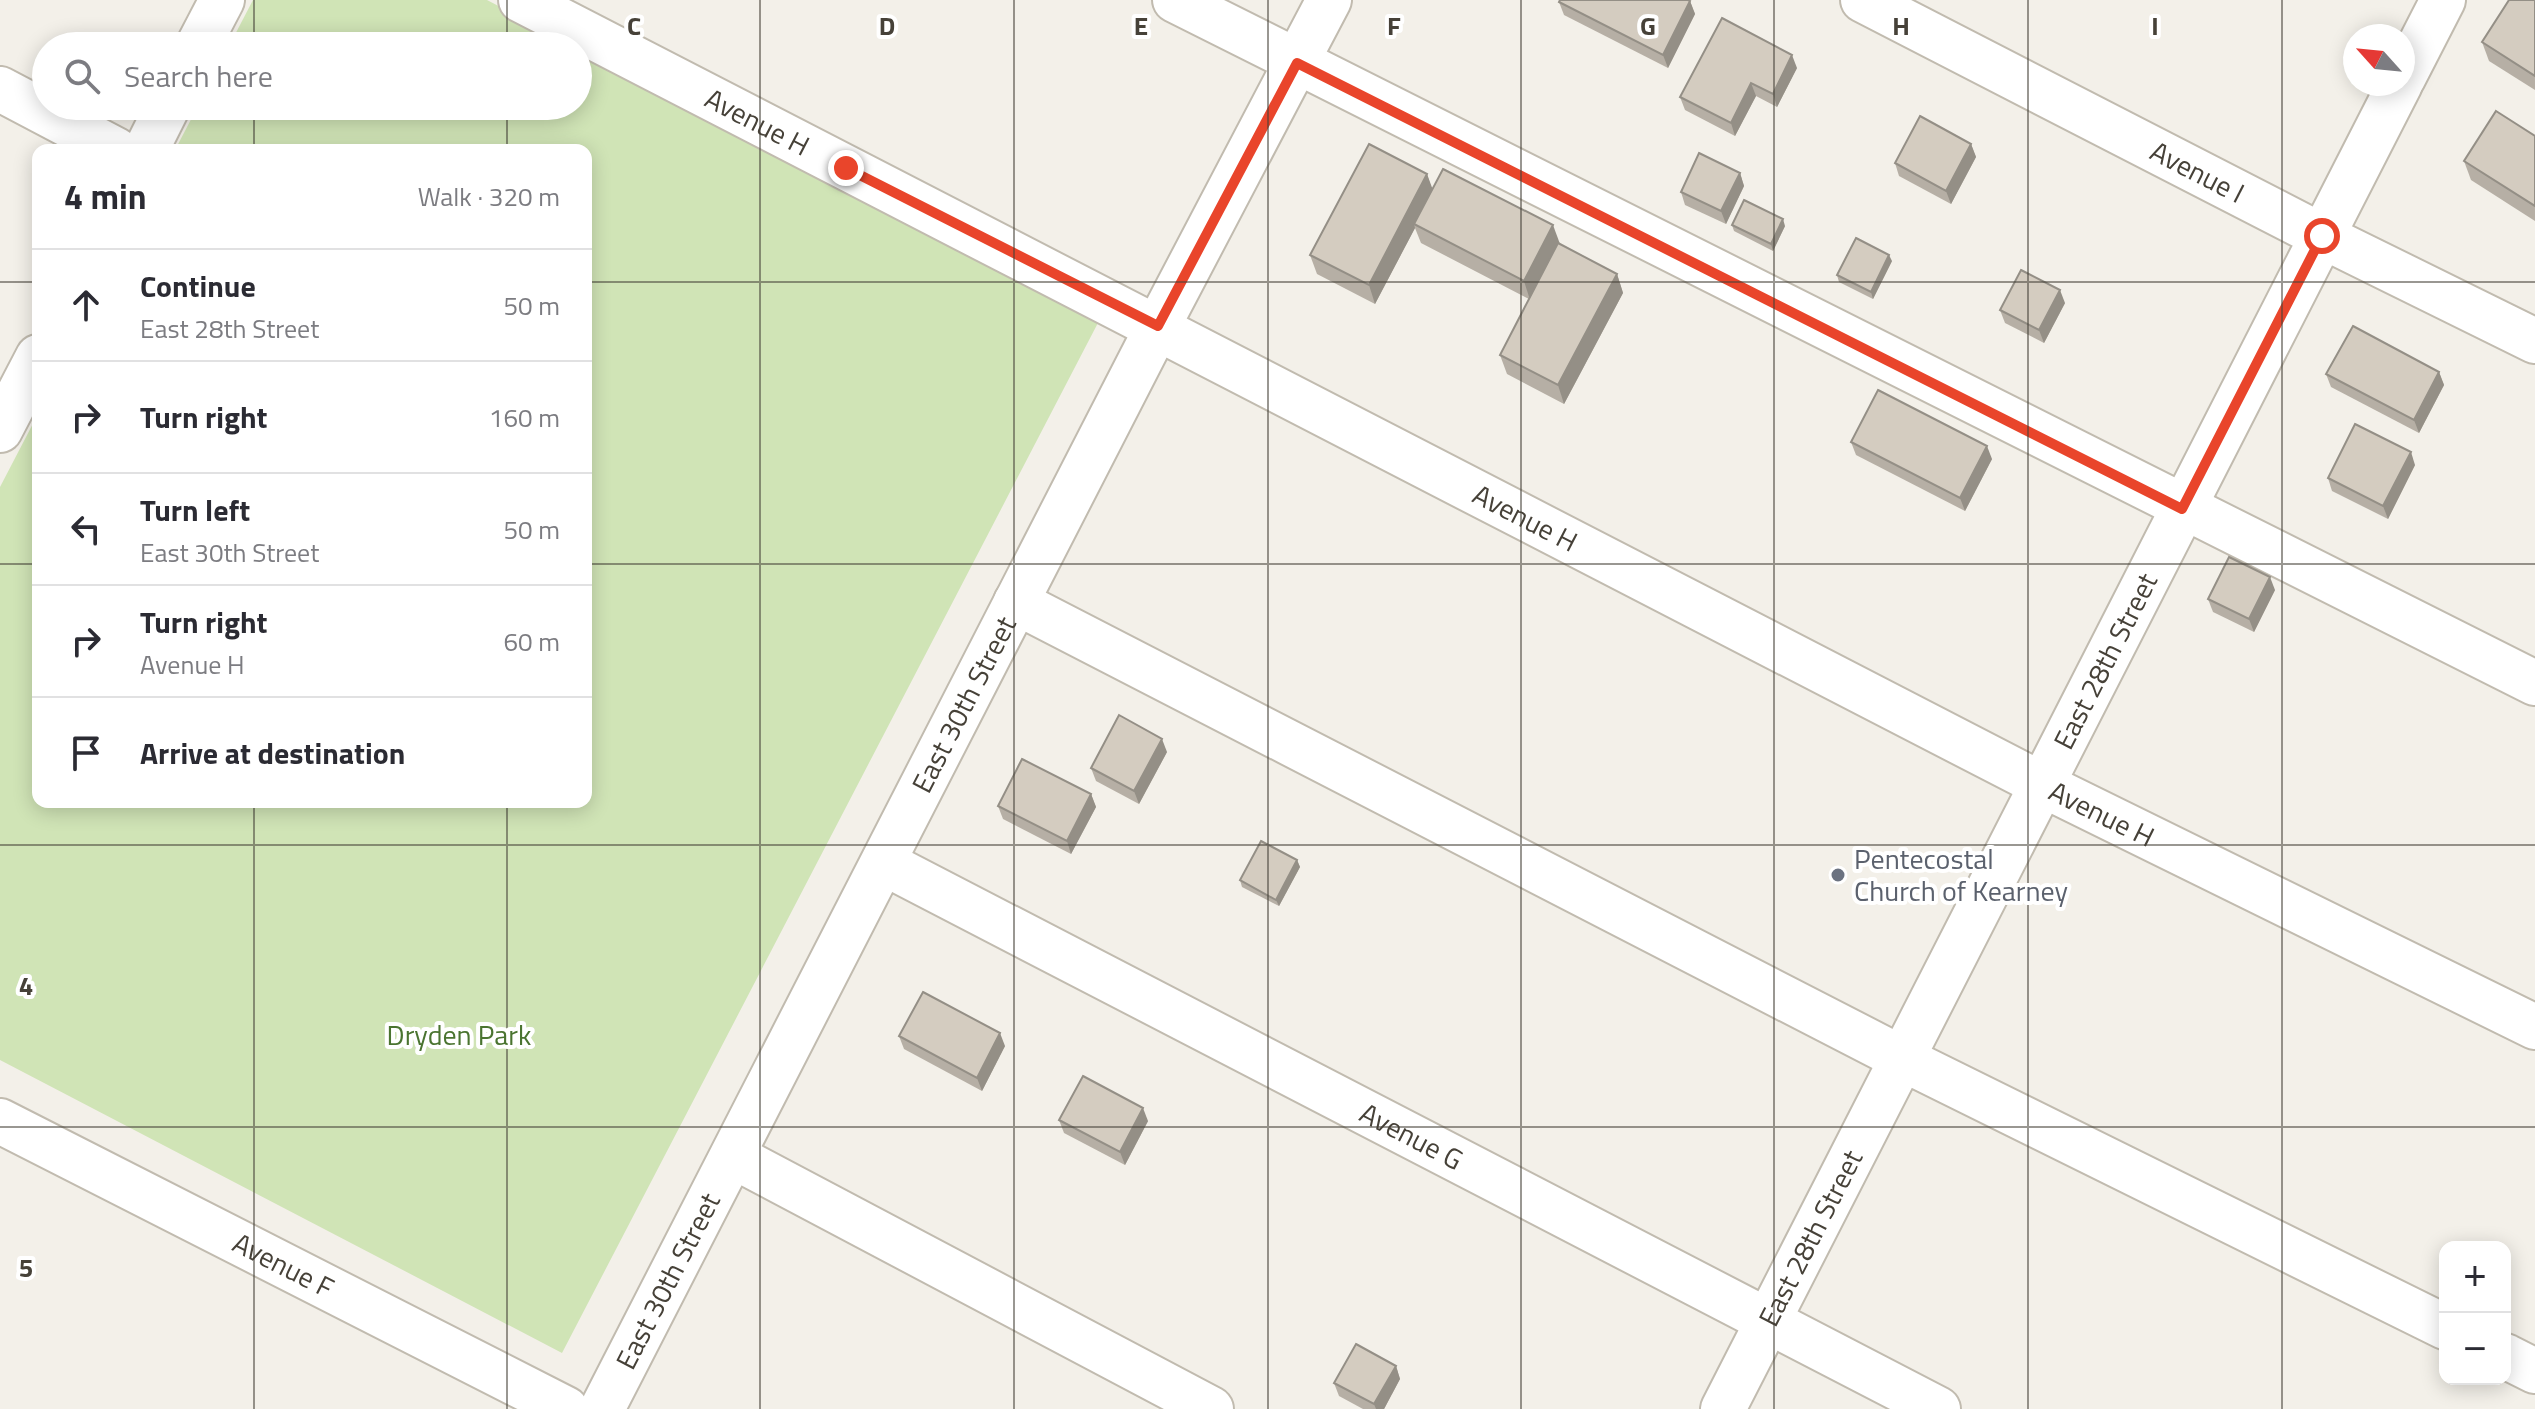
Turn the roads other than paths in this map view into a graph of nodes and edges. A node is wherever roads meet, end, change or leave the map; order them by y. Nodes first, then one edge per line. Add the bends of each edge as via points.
1 (222, 0) edge
2 (521, 0) edge
3 (1175, 0) edge
4 (1329, 0) edge
5 (1863, 0) edge
6 (2443, 0) edge
7 (205, 32) edge
8 (584, 32) edge
9 (592, 36) edge
10 (2415, 55) edge
11 (1297, 63) junction
12 (0, 89) edge
13 (2394, 96) edge
14 (32, 106) edge
15 (59, 120) edge
16 (161, 120) edge
17 (105, 144) edge
18 (149, 144) edge
19 (2322, 236) junction
20 (1158, 326) junction
21 (2535, 341) edge
22 (32, 368) edge
23 (2, 422) edge
24 (2182, 509) junction
25 (1016, 602) junction
26 (2535, 683) edge
27 (2041, 784) junction
28 (884, 863) junction
29 (2535, 1027) edge
30 (1901, 1058) junction
31 (0, 1121) edge
32 (733, 1156) junction
33 (1768, 1322) junction
34 (2439, 1324) edge
35 (2511, 1359) edge
36 (2535, 1371) edge
37 (566, 1409) edge
38 (602, 1409) edge
39 (1211, 1409) edge
40 (1723, 1409) edge
41 (1938, 1409) edge

1 - 7 street
2 - 8 street, Avenue H
3 - 11 street
4 - 11 street, East 30th Street
5 - 19 street, Avenue I
6 - 10 street
9 - 20 street, Avenue H
11 - 20 street, East 30th Street
11 - 24 street
12 - 14 street
13 - 19 street, East 28th Street
15 - 17 street
16 - 18 street
19 - 21 street, Avenue I
19 - 24 street, East 28th Street
20 - 25 street, East 30th Street
20 - 27 street, Avenue H
22 - 23 street
24 - 26 street
24 - 27 street, East 28th Street
25 - 28 street, East 30th Street
25 - 30 street
27 - 29 street, Avenue H
27 - 30 street, East 28th Street
28 - 32 street, East 30th Street
28 - 33 street, Avenue G
30 - 33 street, East 28th Street
30 - 34 street
31 - 37 street, Avenue F
32 - 38 street, East 30th Street
32 - 39 street
33 - 40 street, East 28th Street
33 - 41 street, Avenue G
35 - 36 street

